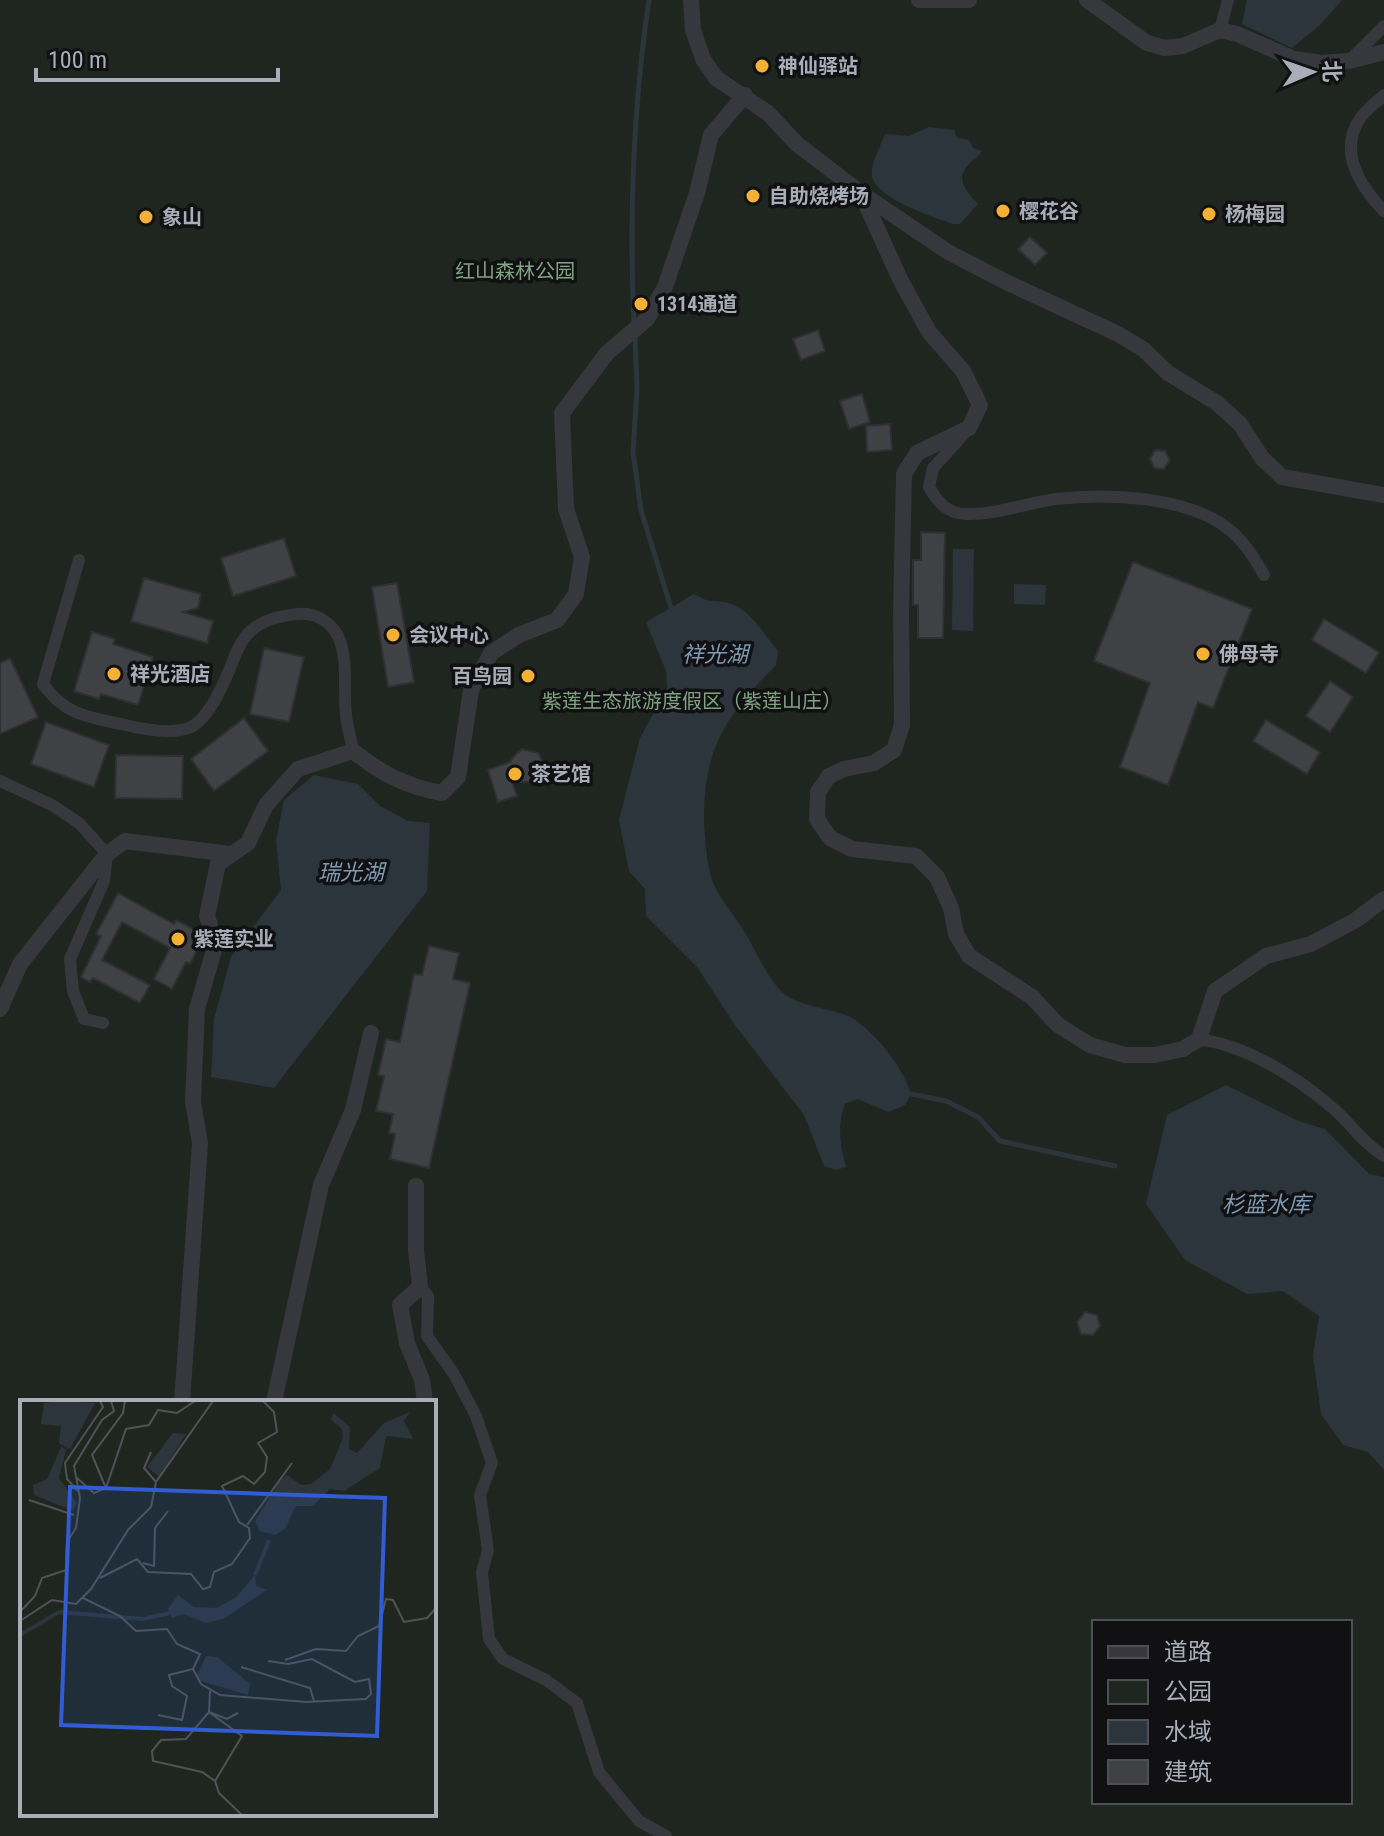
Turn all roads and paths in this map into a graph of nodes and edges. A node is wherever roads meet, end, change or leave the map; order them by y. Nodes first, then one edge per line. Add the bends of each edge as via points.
1 (691, 0) edge
2 (919, 0) edge
3 (969, 0) edge
4 (1087, 0) edge
5 (1228, 0) edge
6 (1384, 26) edge
7 (1220, 30) junction
8 (1384, 52) edge
9 (1349, 61) junction
10 (745, 95) junction
11 (1384, 95) edge
12 (861, 193) junction
13 (1384, 211) edge
14 (969, 428) junction
15 (1384, 495) edge
16 (79, 560) dead end
17 (1264, 575) dead end
18 (353, 751) junction
19 (0, 781) edge
20 (107, 854) junction
21 (230, 854) junction
22 (1384, 899) edge
23 (0, 1009) edge
24 (103, 1023) dead end
25 (371, 1033) dead end
26 (1199, 1039) junction
27 (1384, 1156) edge
28 (416, 1186) dead end
29 (420, 1287) junction
30 (182, 1400) edge
31 (274, 1400) edge
32 (425, 1400) edge
33 (666, 1836) edge

1 - 10 street via 693,30 703,59 716,78
2 - 3 street
4 - 7 street via 1147,43 1165,48
5 - 7 street
6 - 9 street
7 - 9 street via 1294,59
8 - 9 street
10 - 12 street
10 - 18 street via 711,135 665,287 647,319 607,353 562,413 566,509 582,557 576,594 557,620 491,653 471,690 458,777 442,793 396,781
11 - 13 street via 1361,117 1351,140 1352,165 1365,191
12 - 14 street via 914,306 963,371 980,405
12 - 15 street via 948,252 1143,349 1240,424 1282,477
14 - 17 street via 933,468 929,487 939,505 963,515 1053,499 1111,495 1162,501 1230,530
14 - 26 street via 917,453 904,474 902,725 894,750 874,763 829,776 818,792 817,819 830,838 852,849 916,856 937,877 969,956 1032,997 1058,1025 1090,1045 1125,1055 1155,1055
16 - 18 street via 43,684 54,699 75,713 139,728 193,726 224,685 246,634 263,621 310,613 338,636
18 - 21 street via 298,769 266,805 248,843
19 - 20 street via 79,823
20 - 21 street via 133,841
20 - 23 street via 20,964
20 - 24 street via 104,881 70,959 73,991 84,1019
21 - 30 street via 218,864 207,916 216,943 197,1009 193,1102 200,1143
22 - 26 street via 1311,944 1266,956 1215,991
25 - 31 street via 353,1110 321,1185
26 - 27 street via 1226,1043 1296,1080
28 - 29 street
29 - 32 street via 400,1305
29 - 33 street via 428,1296 427,1336 476,1416 492,1463 480,1495 488,1550 482,1572 489,1639 503,1659 577,1703 599,1772 639,1821

